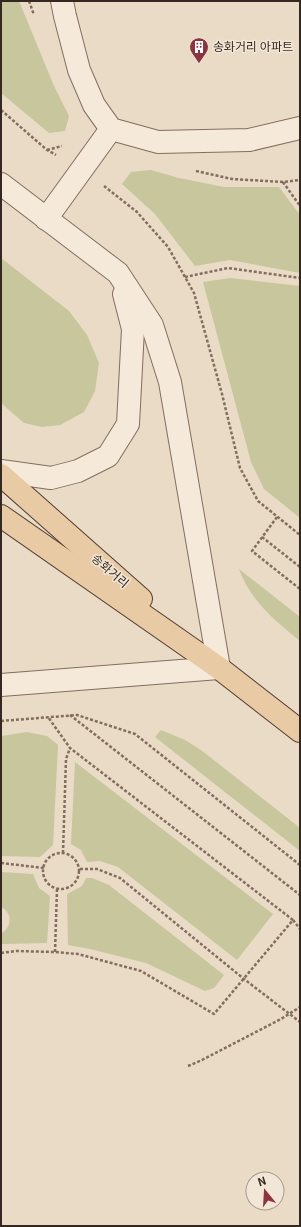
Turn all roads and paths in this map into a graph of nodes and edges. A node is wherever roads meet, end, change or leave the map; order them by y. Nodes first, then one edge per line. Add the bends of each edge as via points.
1 (62, 1) edge
2 (300, 128) edge
3 (111, 129) junction
4 (189, 170) dead end
5 (300, 180) edge
6 (283, 182) junction
7 (109, 183) dead end
8 (1, 184) edge
9 (108, 189) dead end
10 (300, 206) edge
11 (46, 218) junction
12 (118, 273) junction
13 (186, 277) dead end
14 (300, 278) edge
15 (1, 471) edge
16 (1, 475) edge
17 (1, 516) edge
18 (277, 517) dead end
19 (262, 537) junction
20 (300, 567) edge
21 (300, 589) edge
22 (219, 668) junction
23 (1, 685) edge
24 (69, 715) junction
25 (48, 717) junction
26 (1, 721) edge
27 (300, 731) edge
28 (70, 748) junction
29 (63, 853) junction
30 (1, 863) edge
31 (300, 865) edge
32 (44, 868) junction
33 (80, 869) junction
34 (57, 889) junction
35 (300, 895) edge
36 (293, 920) junction
37 (300, 929) edge
38 (55, 952) junction
39 (1, 953) edge
40 (244, 979) junction
41 (300, 1007) edge
42 (300, 1022) edge
43 (188, 1066) dead end

1 - 3 street via 79,70 94,106
2 - 3 street via 249,140 158,142
3 - 11 street
4 - 6 path via 232,179
5 - 6 path
6 - 10 path
7 - 9 path
8 - 11 street
11 - 12 street
12 - 15 street via 133,328 128,424 108,456 78,471 51,478
12 - 22 street via 152,325 170,382
13 - 14 path via 228,268
16 - 22 main road, 송화거리
17 - 22 main road, 송화거리
18 - 19 path
19 - 20 path
19 - 21 path via 252,551
22 - 23 street
22 - 27 main road, 송화거리
24 - 25 path
24 - 31 path via 77,715 135,734
24 - 35 path
25 - 26 path
25 - 28 path
28 - 29 path via 66,759
28 - 36 path
29 - 32 path via 54,854 45,862
29 - 33 path via 76,859
30 - 32 path
32 - 34 path via 47,884
33 - 34 path via 78,880 69,888
33 - 40 path via 97,869 120,878
34 - 38 path
36 - 37 path
36 - 40 path
38 - 39 path
38 - 40 path via 78,954 141,971 214,1014
40 - 42 path
41 - 43 path, bridge via 281,1020

